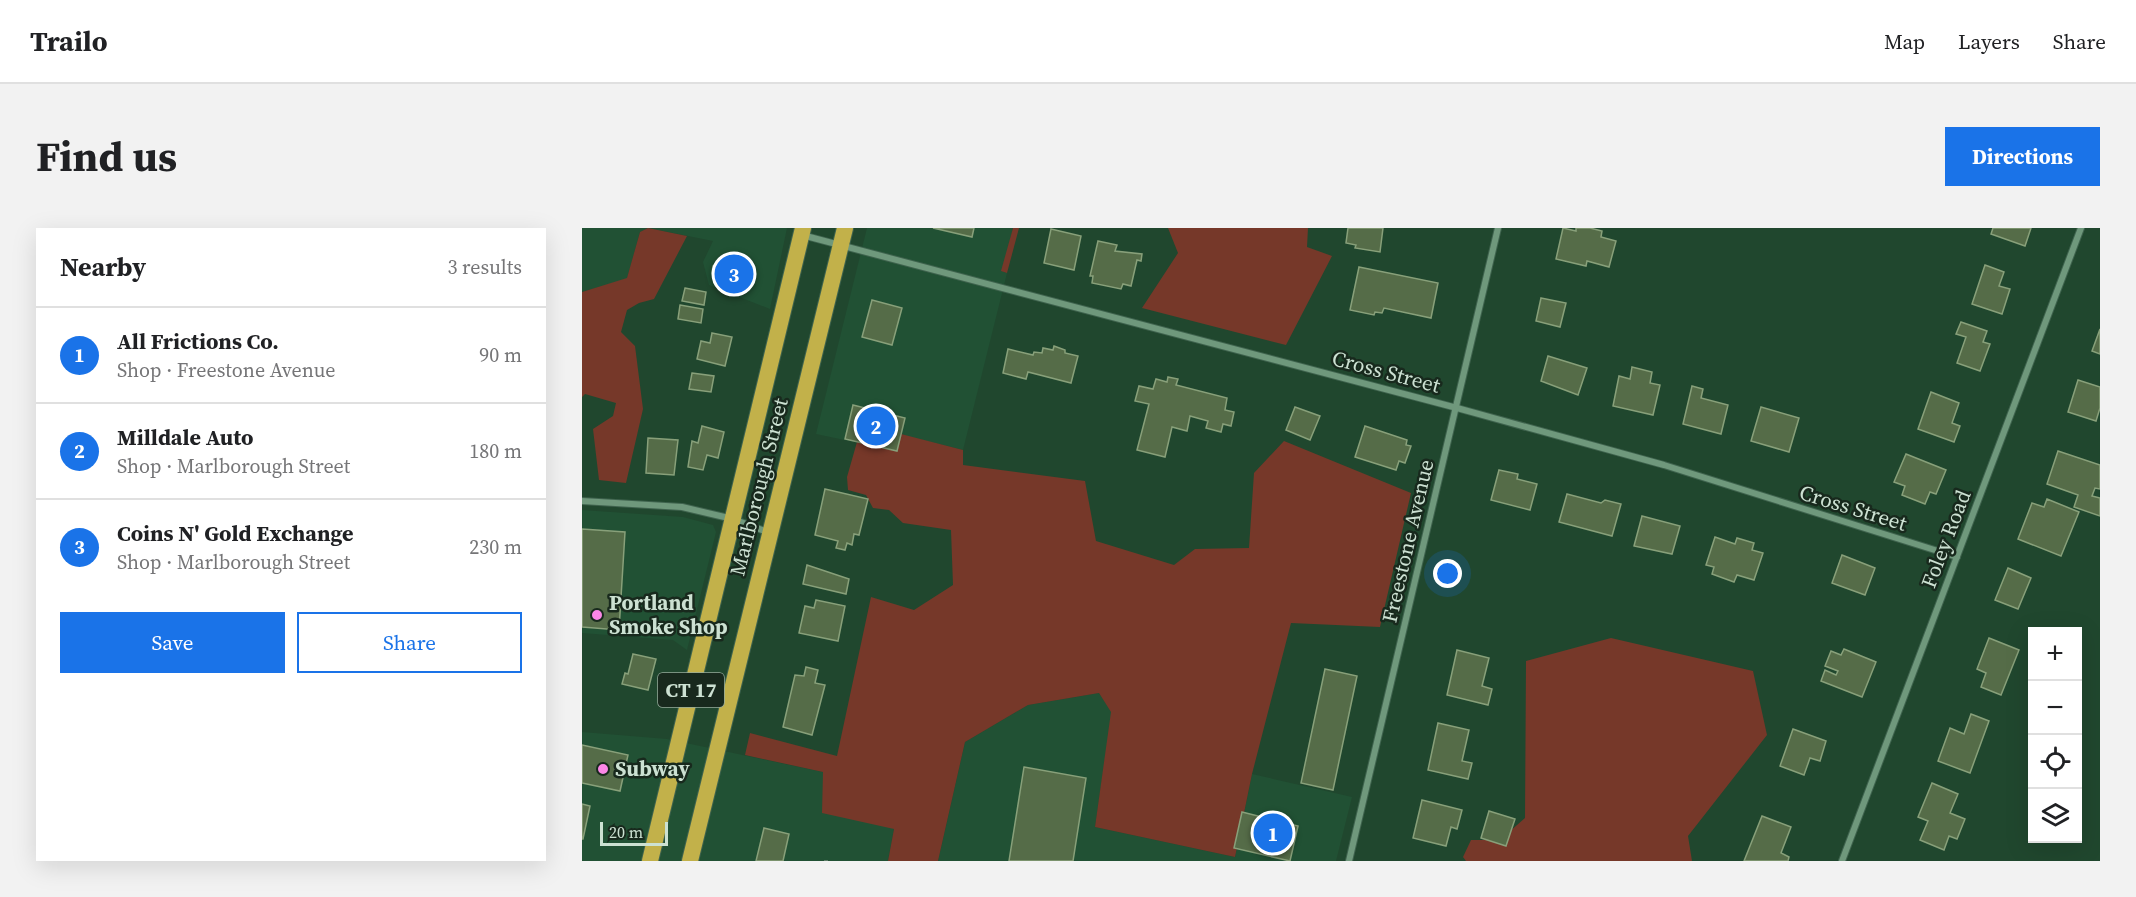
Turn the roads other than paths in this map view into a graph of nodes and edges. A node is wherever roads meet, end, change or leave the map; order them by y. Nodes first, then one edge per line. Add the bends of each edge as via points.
1 (845, 228) edge
2 (1498, 228) edge
3 (2081, 228) edge
4 (802, 231) edge
5 (841, 245) junction
6 (1457, 408) junction
7 (582, 501) edge
8 (733, 519) junction
9 (771, 533) junction
10 (1956, 557) junction
11 (650, 861) edge
12 (690, 861) edge
13 (1349, 861) edge
14 (1842, 861) edge

1 - 5 highway, Marlborough Street / CT 17
2 - 6 street, Freestone Avenue
3 - 10 street, Foley Road
4 - 5 street, Cross Street
4 - 8 highway, Marlborough Street / CT 17
5 - 6 street, Cross Street
5 - 9 highway, Marlborough Street / CT 17
6 - 10 street, Cross Street via 1664,465
6 - 13 street, Freestone Avenue
7 - 8 street via 682,507
8 - 9 street
8 - 11 highway, Marlborough Street / CT 17
9 - 12 highway, Marlborough Street / CT 17
10 - 14 street, Foley Road

